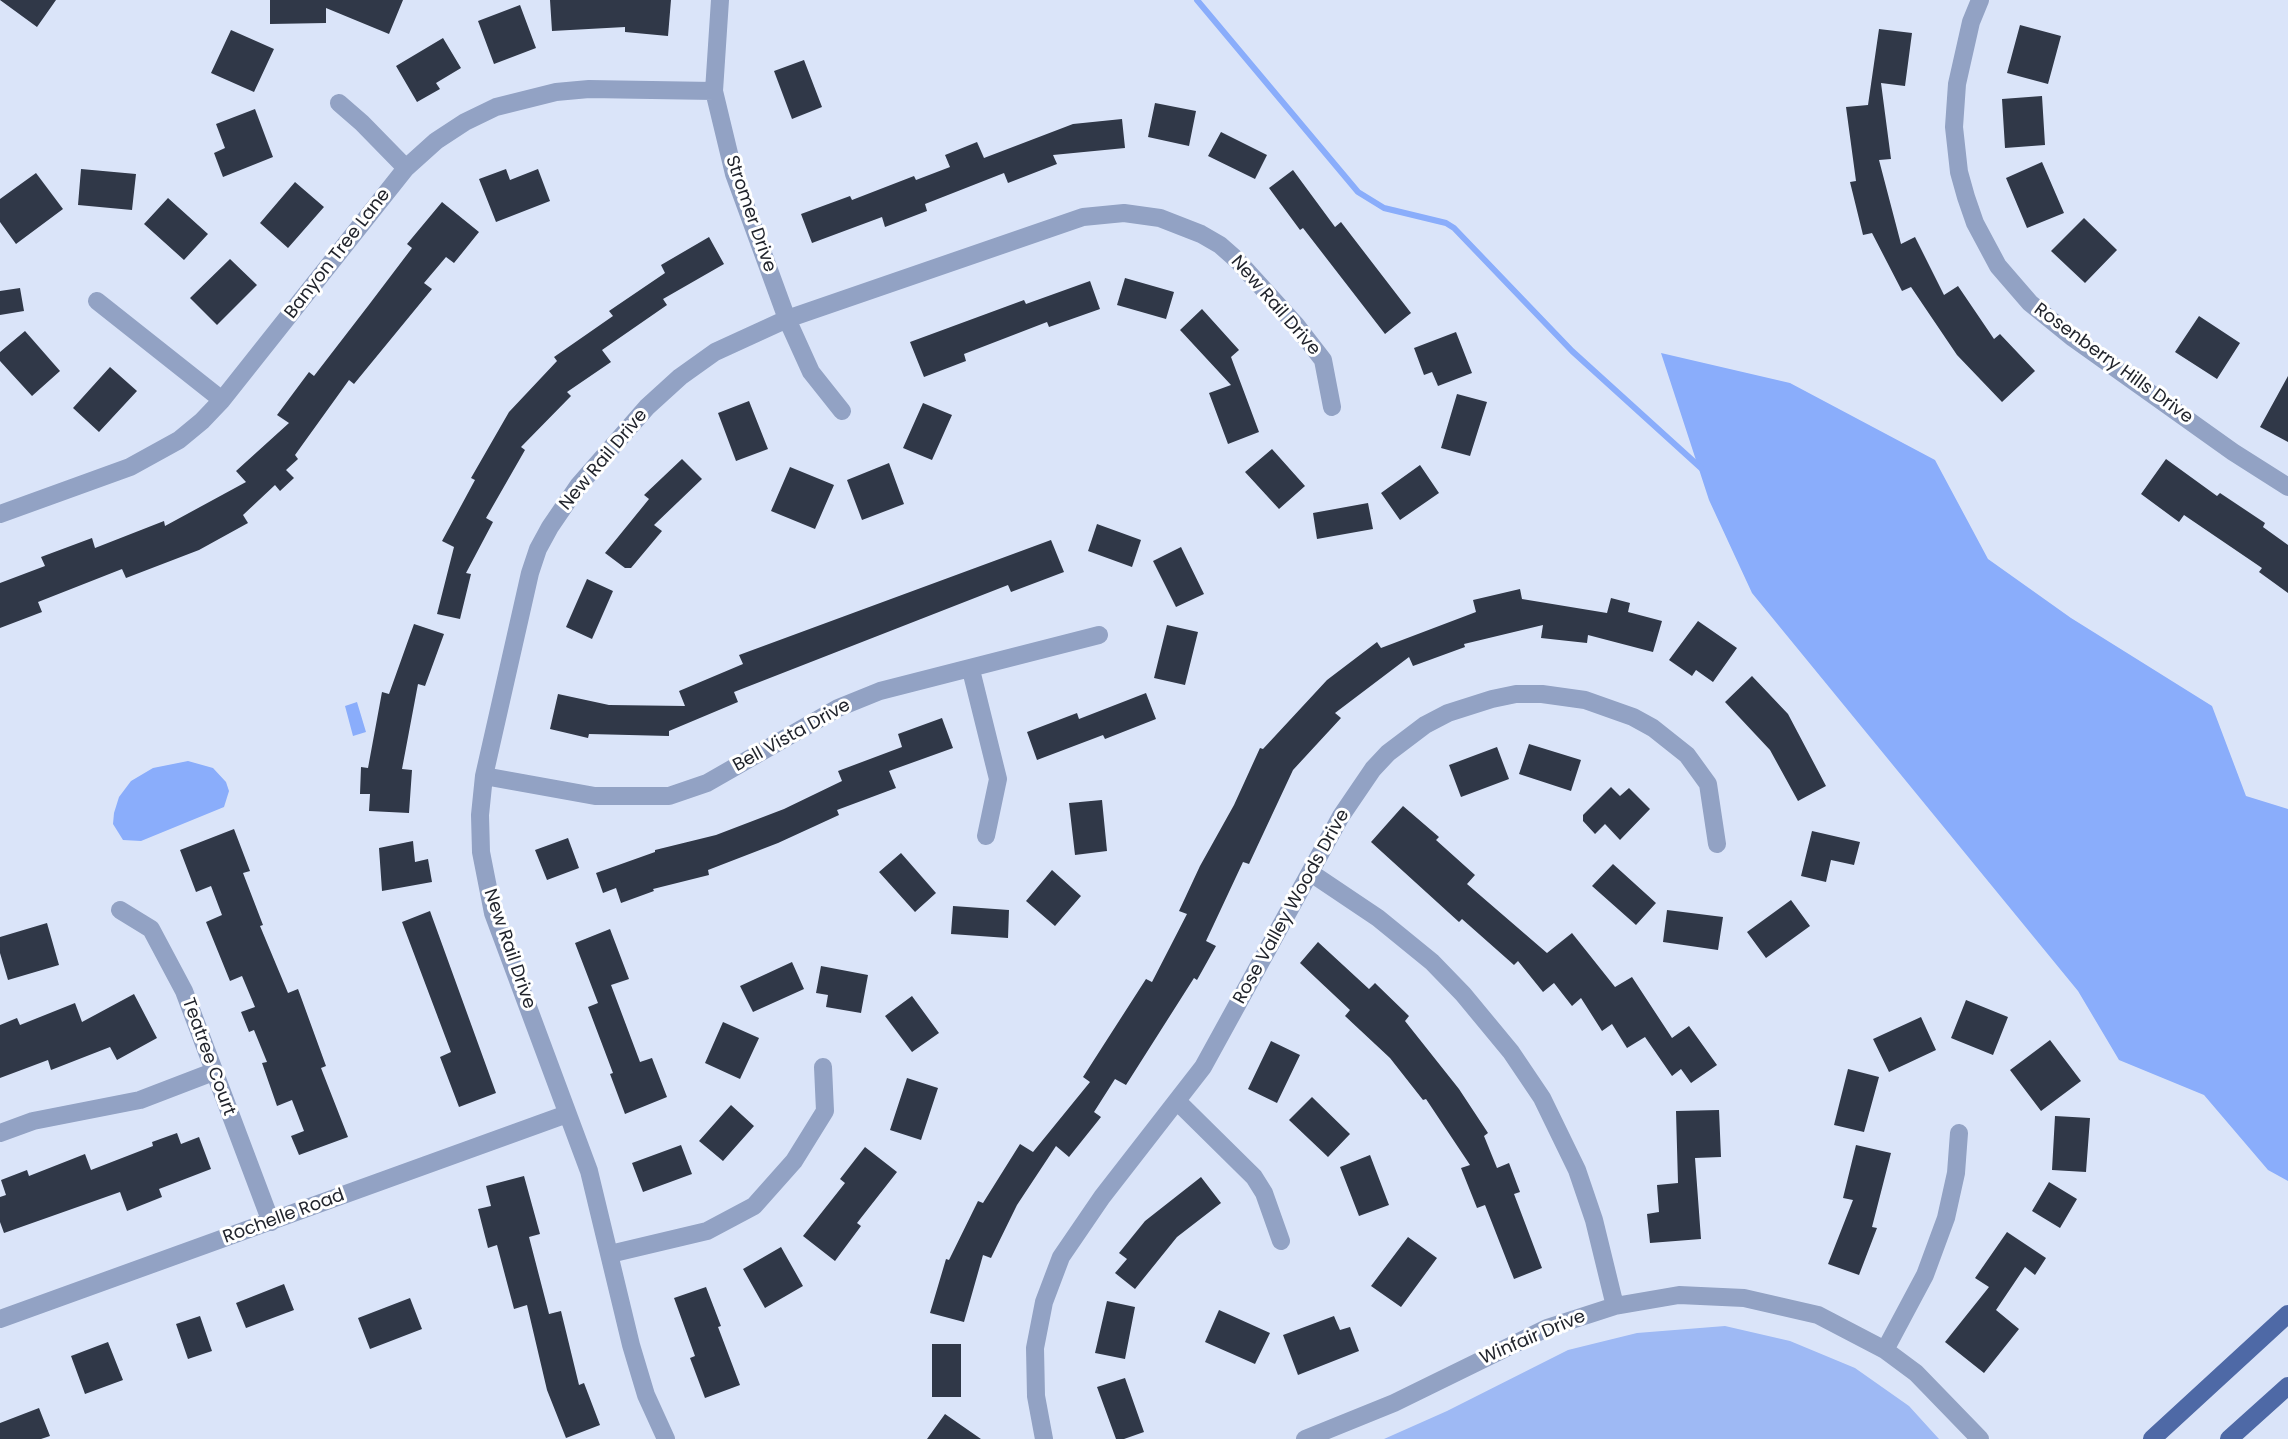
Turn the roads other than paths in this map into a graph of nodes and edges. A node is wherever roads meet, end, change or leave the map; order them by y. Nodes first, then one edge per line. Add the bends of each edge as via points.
1 (720, 0) edge
2 (1980, 0) edge
3 (714, 91) junction
4 (339, 103) dead end
5 (406, 168) junction
6 (98, 301) dead end
7 (787, 319) junction
8 (222, 400) junction
9 (1332, 407) dead end
10 (842, 411) dead end
11 (2288, 487) edge
12 (0, 514) edge
13 (1099, 635) dead end
14 (970, 670) junction
15 (484, 776) junction
16 (986, 836) dead end
17 (1717, 844) dead end
18 (1311, 873) junction
19 (120, 910) dead end
20 (823, 1067) dead end
21 (213, 1072) junction
22 (1178, 1102) junction
23 (567, 1114) junction
24 (1959, 1132) dead end
25 (0, 1133) edge
26 (271, 1222) junction
27 (1281, 1241) dead end
28 (610, 1254) junction
29 (1615, 1306) junction
30 (2288, 1314) edge
31 (0, 1319) edge
32 (1885, 1350) junction
33 (2288, 1386) edge
34 (666, 1439) edge
35 (1044, 1439) edge
36 (1305, 1439) edge
37 (1980, 1439) edge
38 (2152, 1439) edge
39 (2229, 1439) edge

1 - 3 street, Stromer Drive
2 - 11 street, Rosenberry Hills Drive via 1957,84 1954,127 1959,172 1969,206 1998,266 2030,303 2058,327
3 - 5 street, Banyon Tree Lane via 589,89 528,97 465,122
3 - 7 street, Stromer Drive via 734,174
4 - 5 street
5 - 8 street, Banyon Tree Lane
6 - 8 street
7 - 9 street, New Rail Drive via 1083,217 1124,213 1179,224 1201,234 1237,260 1323,360
7 - 10 street, Stromer Drive via 811,372
7 - 15 street, New Rail Drive via 715,352 680,377 647,406 572,494 538,549 530,573
8 - 12 street, Banyon Tree Lane via 178,440 154,455
13 - 14 street, Bell Vista Drive
14 - 15 street, Bell Vista Drive via 880,692 838,708 707,783 669,796 595,796
14 - 16 street via 998,779
15 - 23 street, New Rail Drive via 481,852 493,913
17 - 18 street, Rose Valley Woods Drive via 1708,784 1687,755 1662,735 1633,717 1585,700 1516,694 1448,713 1388,753 1357,790
18 - 22 street, Rose Valley Woods Drive via 1203,1067
18 - 29 street via 1378,918 1432,962 1511,1052 1542,1098 1577,1170
19 - 21 street, Teatree Court via 151,929 184,991
20 - 28 street via 825,1111 794,1161 754,1206 706,1231
21 - 25 street via 140,1100 33,1121
21 - 26 street, Teatree Court
22 - 27 street via 1254,1177
22 - 35 street, Rose Valley Woods Drive via 1076,1233 1051,1280 1038,1323 1034,1370
23 - 26 street, Rochelle Road
23 - 28 street, New Rail Drive via 589,1171
24 - 32 street via 1956,1173 1946,1218 1925,1275
26 - 31 street, Rochelle Road
28 - 34 street, New Rail Drive via 646,1395
29 - 32 street, Winfair Drive via 1679,1295 1744,1298 1818,1315
29 - 36 street, Winfair Drive via 1547,1328 1394,1403
30 - 38 main road
32 - 37 street, Winfair Drive via 1916,1373
33 - 39 main road

